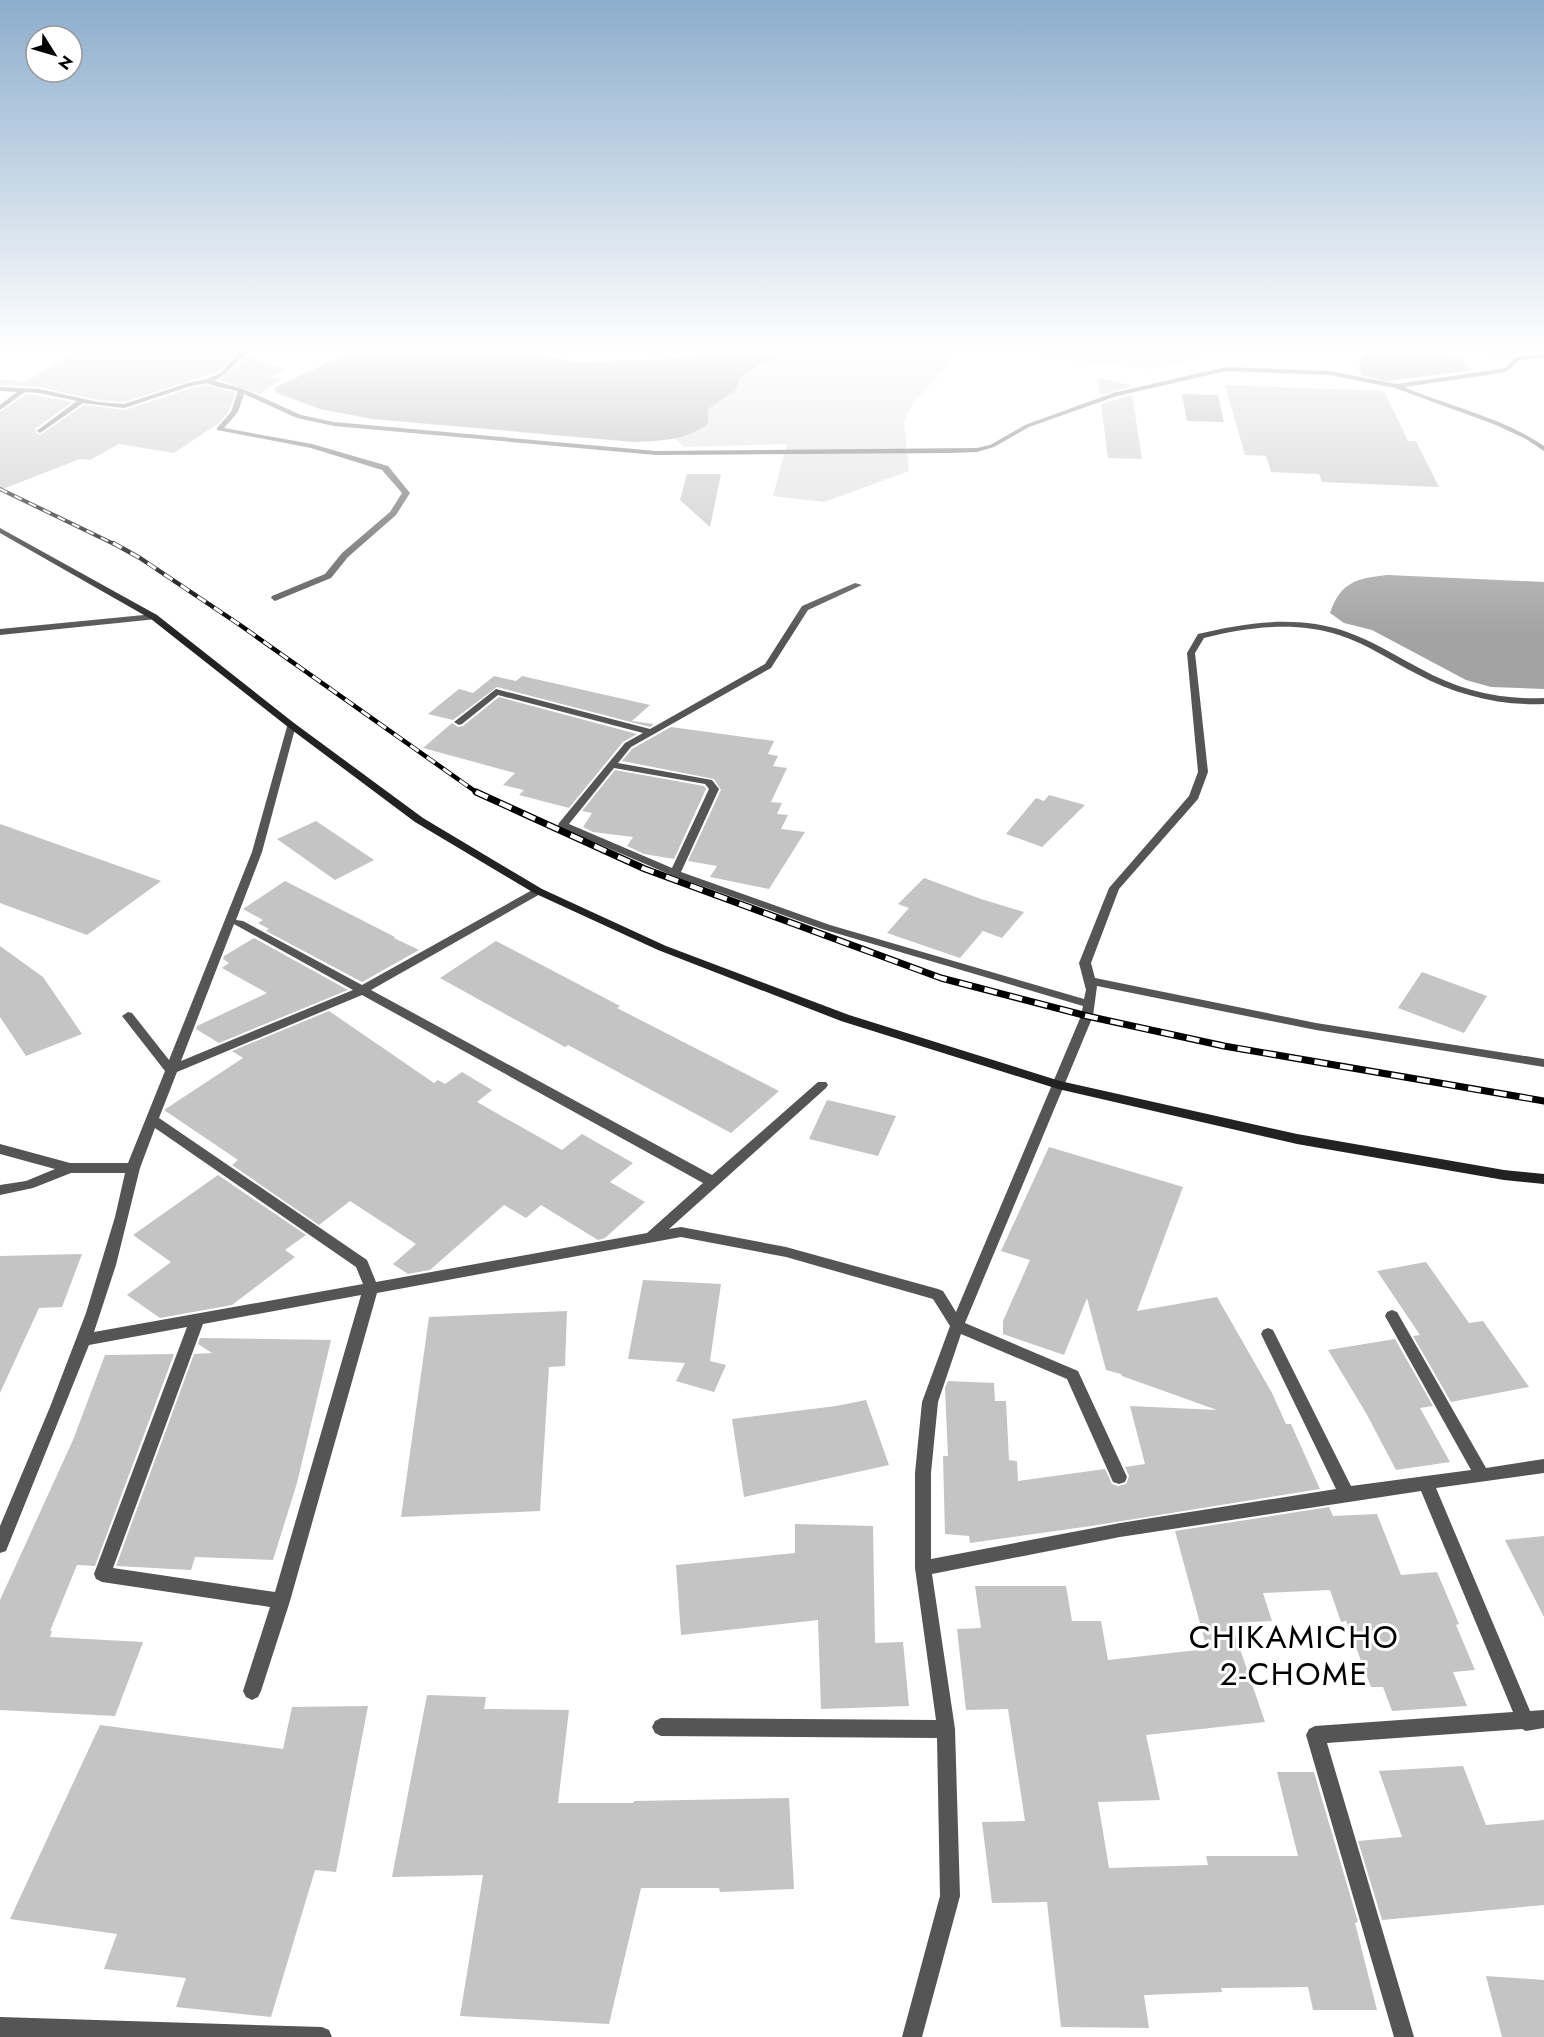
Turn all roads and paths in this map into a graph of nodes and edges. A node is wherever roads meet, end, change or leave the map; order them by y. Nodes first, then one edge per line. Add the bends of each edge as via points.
1 (296, 443) edge
2 (533, 443) edge
3 (997, 443) edge
4 (0, 530) edge
5 (858, 585) dead end
6 (275, 598) dead end
7 (154, 617) junction
8 (0, 632) edge
9 (1540, 702) edge
10 (459, 722) dead end
11 (291, 725) junction
12 (652, 732) junction
13 (612, 765) junction
14 (675, 873) junction
15 (538, 891) junction
16 (239, 923) dead end
17 (1090, 981) junction
18 (363, 990) junction
19 (1089, 1004) junction
20 (128, 1017) dead end
21 (1544, 1063) edge
22 (171, 1070) junction
23 (822, 1085) dead end
24 (1058, 1085) junction
25 (152, 1119) junction
26 (0, 1149) edge
27 (70, 1168) junction
28 (133, 1168) junction
29 (1544, 1179) edge
30 (713, 1182) junction
31 (0, 1190) edge
32 (652, 1236) junction
33 (371, 1287) junction
34 (1392, 1316) dead end
35 (197, 1320) junction
36 (957, 1326) junction
37 (1268, 1334) dead end
38 (84, 1341) junction
39 (1544, 1466) edge
40 (1482, 1475) junction
41 (1119, 1477) dead end
42 (1426, 1483) junction
43 (1347, 1494) junction
44 (0, 1546) edge
45 (923, 1568) junction
46 (282, 1600) junction
47 (252, 1691) dead end
48 (1535, 1720) edge
49 (661, 1727) dead end
50 (946, 1729) junction
51 (0, 2027) edge
52 (322, 2037) edge
53 (912, 2037) edge
54 (1404, 2037) edge

1 - 6 street via 385,468 406,493 393,513 345,555 328,576
2 - 3 street via 667,453 977,450
4 - 7 street
5 - 12 street via 805,608 768,666
7 - 8 street
7 - 11 street
9 - 17 street via 1481,696 1444,683 1381,649 1341,633 1301,625 1261,623 1202,636 1191,653 1203,772 1194,797 1114,888 1085,963
10 - 12 street via 496,692
11 - 15 street via 419,820
11 - 22 street via 257,852
12 - 13 street via 628,745
13 - 14 street via 563,825
13 - 14 street via 708,782 714,789
14 - 19 street via 826,927
15 - 18 street
15 - 24 street via 662,948 845,1018
16 - 18 street
17 - 19 street
17 - 21 street via 1392,1041
18 - 22 street
18 - 30 street
19 - 24 street
20 - 22 street
22 - 25 street
23 - 30 street
24 - 29 street via 1297,1139
24 - 36 street
25 - 28 street
25 - 33 street via 362,1264
26 - 27 street
27 - 28 street
27 - 31 street via 28,1185
28 - 38 street via 127,1201
30 - 32 street
32 - 33 street
32 - 36 street via 681,1232 786,1252 938,1295
33 - 35 street
33 - 46 street
34 - 40 street
35 - 38 street
35 - 46 street via 102,1574
36 - 41 street via 1073,1375
36 - 45 street via 930,1402 923,1473
37 - 43 street
38 - 44 street
39 - 40 street
40 - 42 street
42 - 43 street
42 - 48 street
43 - 45 street via 1120,1530
45 - 50 street
46 - 47 street
48 - 54 street via 1315,1735
49 - 50 street
50 - 53 street via 950,1896
51 - 52 street

